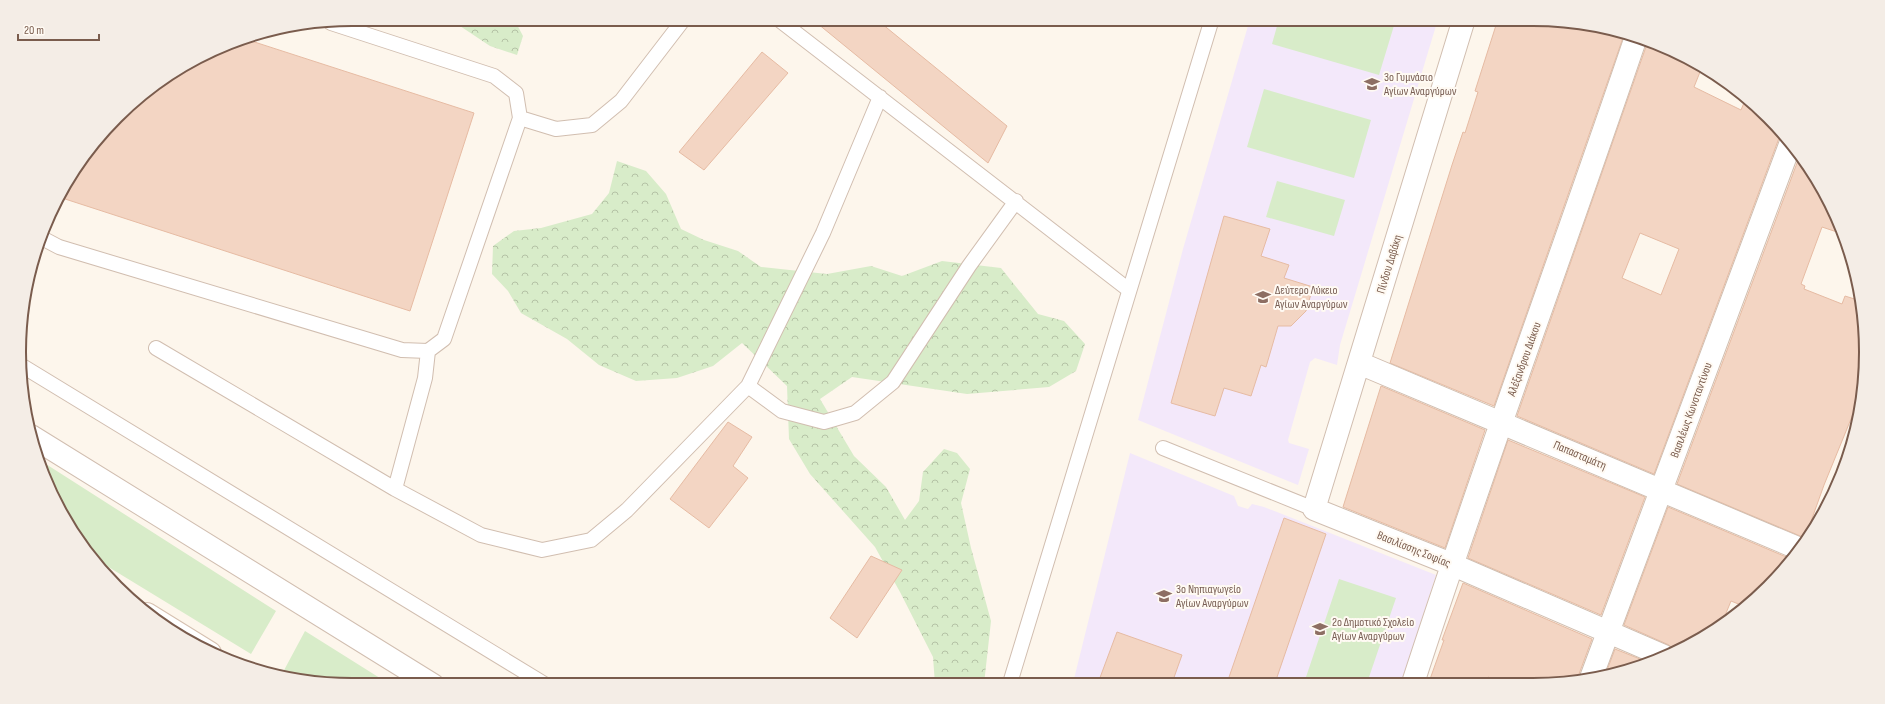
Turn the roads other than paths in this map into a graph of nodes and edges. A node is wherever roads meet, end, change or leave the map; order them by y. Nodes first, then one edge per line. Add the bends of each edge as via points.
1 (679, 26) edge
2 (787, 26) edge
3 (1210, 26) edge
4 (1462, 26) edge
5 (341, 27) edge
6 (1634, 42) edge
7 (880, 97) junction
8 (520, 118) junction
9 (1788, 149) edge
10 (1016, 201) junction
11 (46, 240) edge
12 (1129, 290) junction
13 (156, 348) dead end
14 (428, 350) junction
15 (1359, 363) junction
16 (27, 369) edge
17 (748, 386) junction
18 (1502, 422) junction
19 (38, 441) edge
20 (1163, 448) dead end
21 (395, 489) junction
22 (1661, 490) junction
23 (1314, 509) junction
24 (1794, 547) edge
25 (1451, 564) junction
26 (1608, 632) junction
27 (1657, 653) edge
28 (1593, 673) edge
29 (422, 678) edge
30 (536, 678) edge
31 (1012, 678) edge
32 (1415, 678) edge

1 - 8 lane via 621,101 592,125 556,129
2 - 7 lane
3 - 12 lane
4 - 15 street, Πίνδου Δαβάκη
5 - 8 lane via 494,76 516,93
6 - 18 street, Αλέξανδρου Διάκου
7 - 10 lane
7 - 17 lane via 823,233
8 - 14 lane via 444,339
9 - 22 street, Βασιλέως Κωνσταντίνου
10 - 12 lane
10 - 17 lane via 969,266 893,382 855,413 824,422 782,411
11 - 14 lane via 59,247 402,350
12 - 31 lane
13 - 21 lane
14 - 21 lane via 425,378
15 - 18 street, Παπασταμάτη
15 - 23 street, Πίνδου Δαβάκη
16 - 30 lane
17 - 21 lane via 627,510 591,540 542,550 488,536
18 - 22 street, Παπασταμάτη
18 - 25 street, Αλέξανδρου Διάκου
19 - 29 street
20 - 23 lane, Βασιλίσσης Σοφίας
22 - 24 street, Παπασταμάτη
22 - 26 street, Βασιλέως Κωνσταντίνου
23 - 25 street, Βασιλίσσης Σοφίας
25 - 26 street, Βασιλίσσης Σοφίας
25 - 32 street, Αλέξανδρου Διάκου
26 - 27 street, Βασιλίσσης Σοφίας
26 - 28 street, Βασιλέως Κωνσταντίνου

